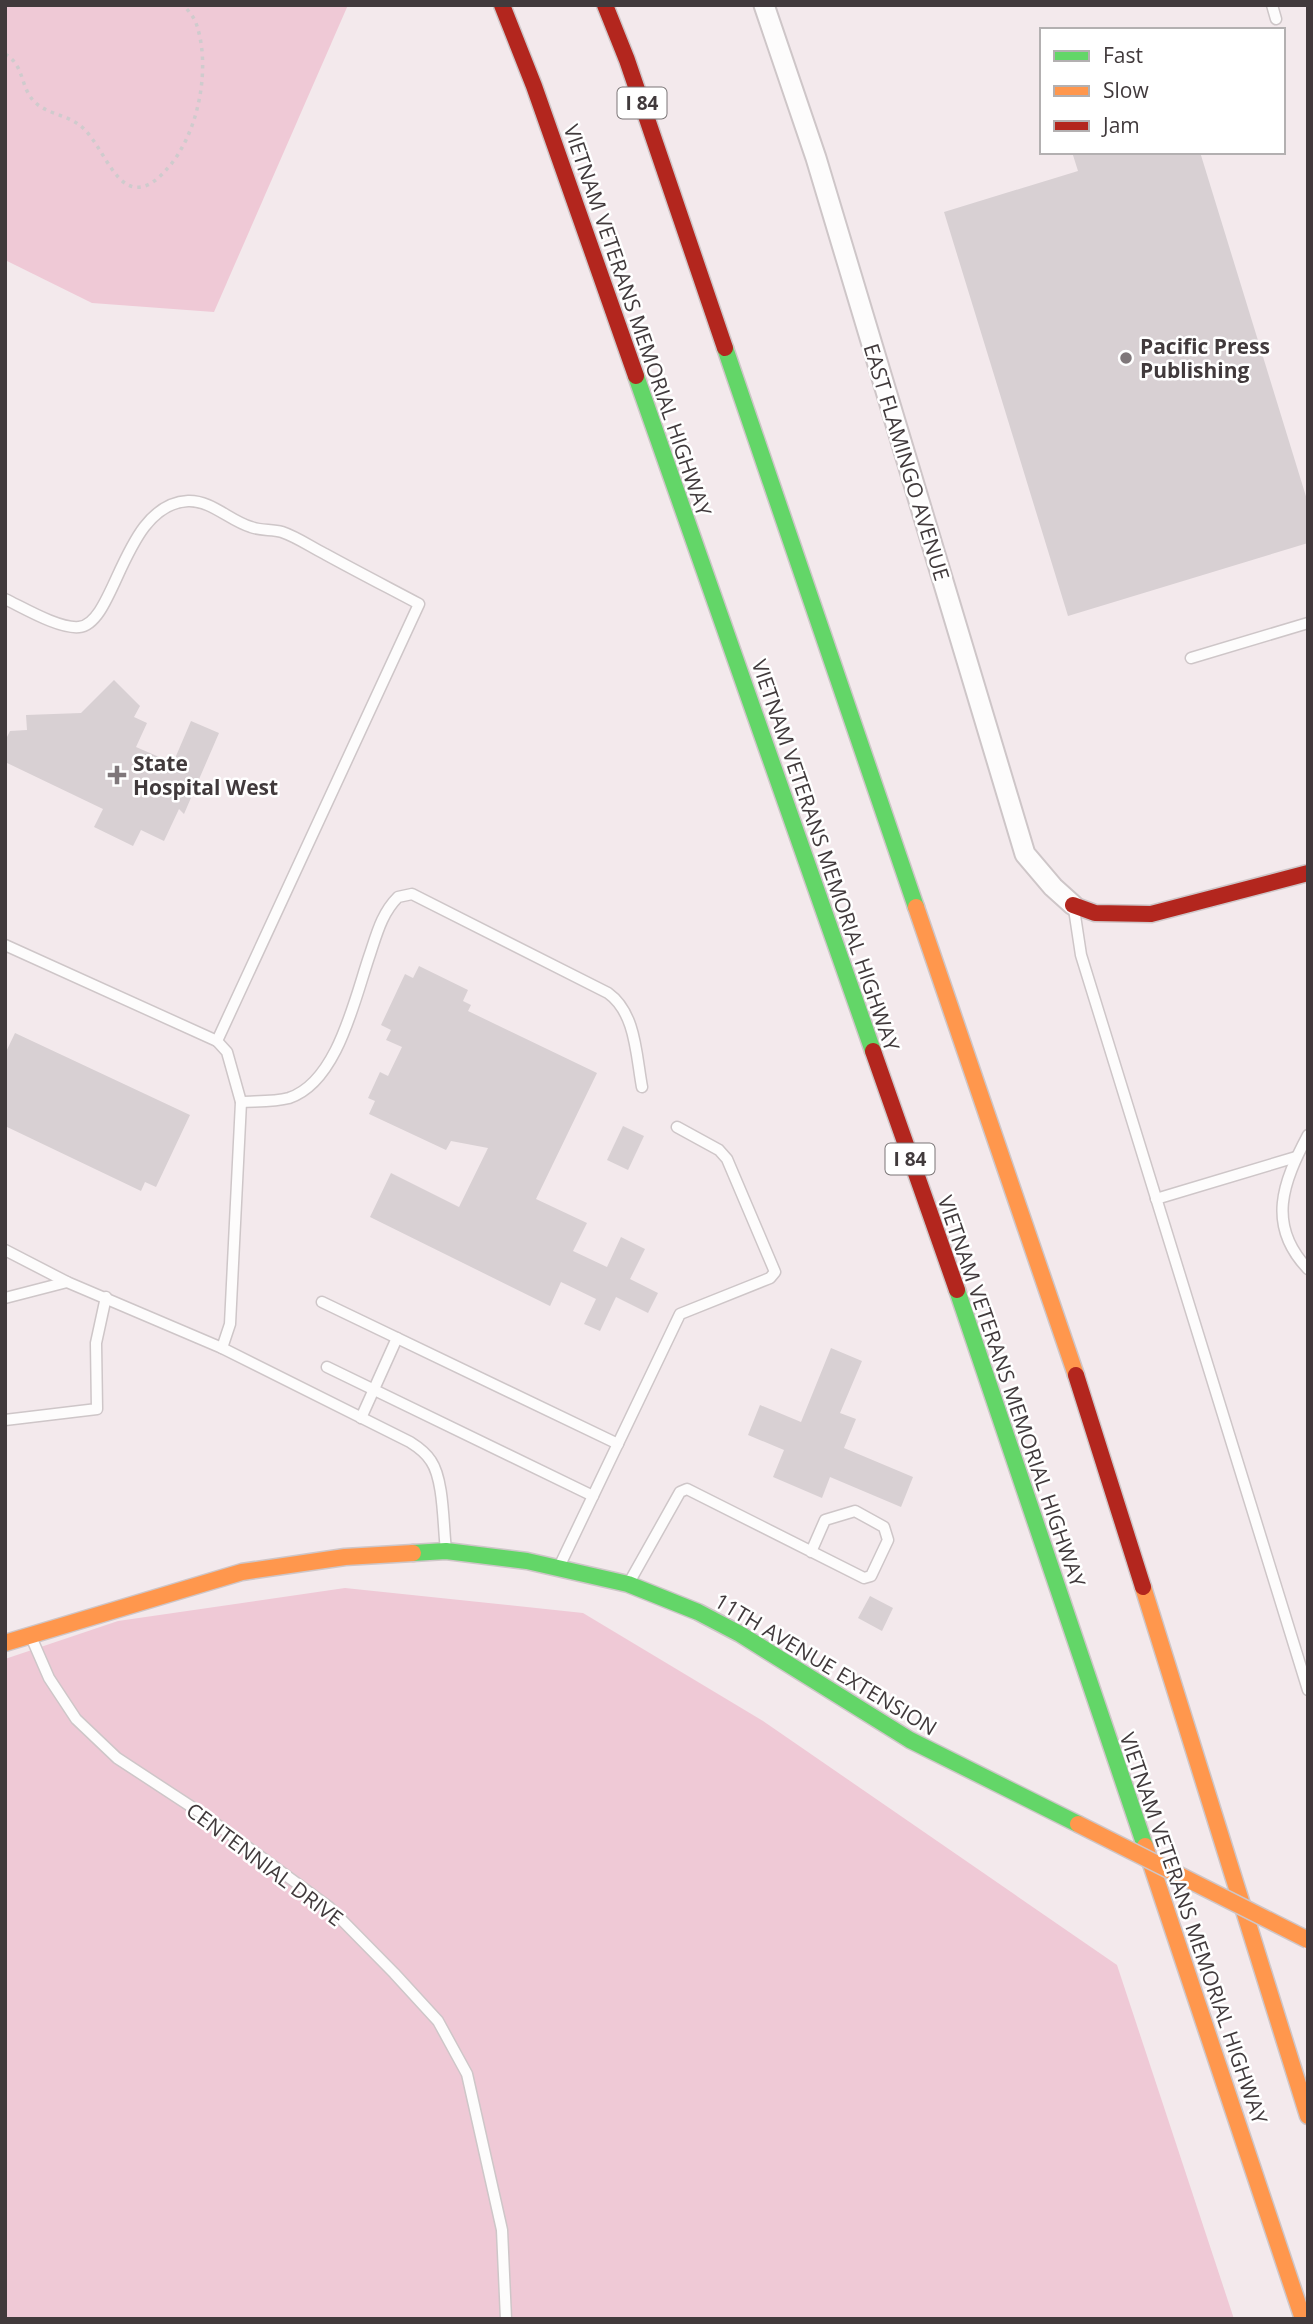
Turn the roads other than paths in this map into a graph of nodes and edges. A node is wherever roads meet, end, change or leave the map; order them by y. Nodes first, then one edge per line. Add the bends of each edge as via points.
1 (502, 5) edge
2 (605, 5) edge
3 (764, 5) edge
4 (1272, 5) edge
5 (1276, 19) dead end
6 (5, 599) edge
7 (1308, 623) edge
8 (1191, 658) dead end
9 (1308, 873) edge
10 (1073, 905) junction
11 (5, 946) edge
12 (217, 1041) junction
13 (642, 1087) dead end
14 (241, 1102) junction
15 (677, 1127) dead end
16 (1308, 1135) edge
17 (1296, 1157) junction
18 (1156, 1199) junction
19 (5, 1250) edge
20 (1308, 1269) edge
21 (67, 1282) junction
22 (106, 1297) junction
23 (5, 1298) edge
24 (322, 1302) dead end
25 (397, 1338) junction
26 (222, 1348) junction
27 (327, 1367) dead end
28 (374, 1389) junction
29 (361, 1418) junction
30 (5, 1420) edge
31 (618, 1444) junction
32 (593, 1496) junction
33 (446, 1550) junction
34 (811, 1552) junction
35 (559, 1567) junction
36 (628, 1584) junction
37 (30, 1636) junction
38 (5, 1643) edge
39 (1308, 1690) edge
40 (1308, 1940) edge
41 (1308, 2116) edge
42 (506, 2319) edge
43 (1303, 2319) edge

1 - 43 main road, VIETNAM VETERANS MEMORIAL HIGHWAY / I 84 via 1006,1431
2 - 41 main road, I 84 via 1085,1404
3 - 10 street, EAST FLAMINGO AVENUE via 816,158 1025,854
4 - 5 lane
6 - 12 lane via 64,625 88,625 99,613 143,528 161,510 190,500 250,527 282,532 419,604
7 - 8 lane
9 - 10 main road via 1151,914 1095,914
10 - 18 lane via 1081,955
11 - 12 lane
12 - 14 lane via 227,1052
13 - 14 lane via 628,1018 620,1001 412,894 398,897 383,917 344,1031 322,1075 290,1097
14 - 26 lane via 230,1324
15 - 31 lane via 727,1159 775,1272 680,1314
16 - 17 lane
17 - 18 lane
17 - 20 lane via 1282,1197 1282,1217 1289,1243
18 - 39 lane
19 - 21 lane
21 - 22 lane
21 - 23 lane
22 - 26 lane
22 - 30 lane via 96,1343 97,1409
24 - 25 lane
25 - 28 lane
25 - 31 lane
26 - 29 lane
27 - 28 lane
28 - 29 lane
28 - 32 lane
29 - 33 lane via 410,1442 431,1460 438,1474
31 - 32 lane
32 - 35 lane
33 - 35 main road, 11TH AVENUE EXTENSION
33 - 37 main road, 11TH AVENUE EXTENSION via 345,1557 242,1572
34 - 34 lane via 864,1578 871,1576 888,1540 884,1527 855,1511 825,1520
34 - 36 lane via 687,1489 680,1492
35 - 36 main road, 11TH AVENUE EXTENSION
36 - 40 main road, 11TH AVENUE EXTENSION, bridge via 729,1628 910,1740
37 - 38 main road, 11TH AVENUE EXTENSION
37 - 42 lane, CENTENNIAL DRIVE via 49,1678 76,1719 117,1758 329,1907 438,2021 470,2087 502,2230

